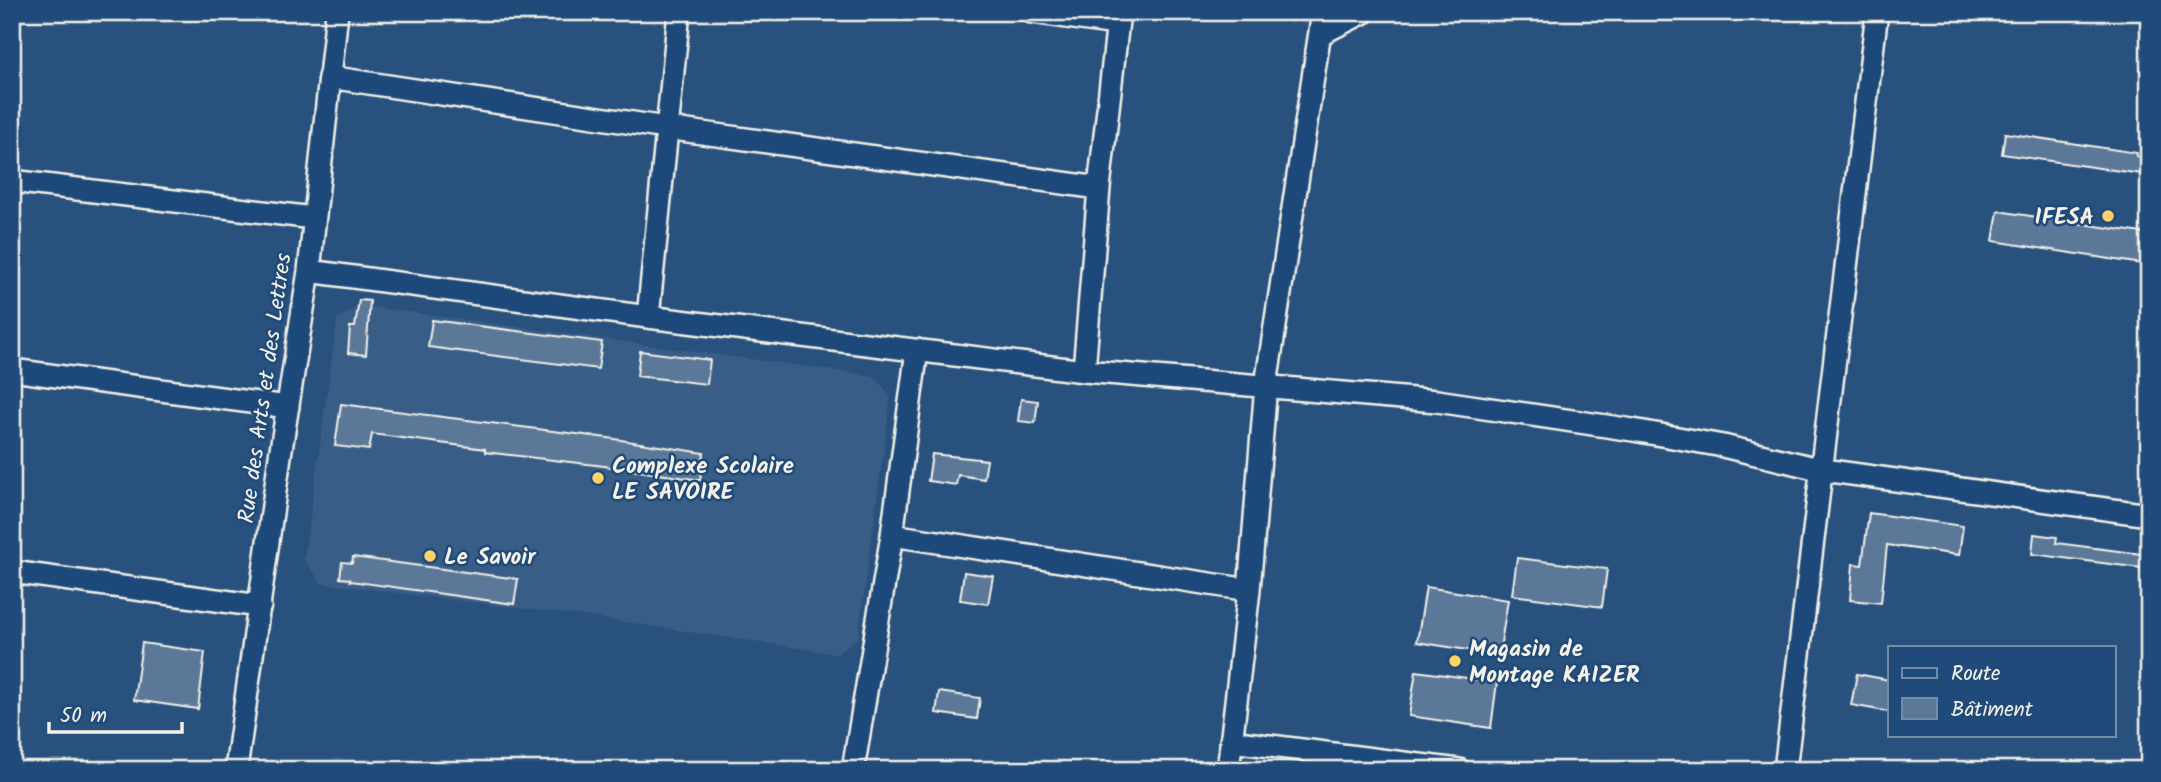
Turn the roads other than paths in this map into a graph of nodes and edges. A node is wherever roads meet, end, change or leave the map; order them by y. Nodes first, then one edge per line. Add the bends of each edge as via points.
1 (337, 12) edge
2 (679, 12) edge
3 (1031, 12) edge
4 (1364, 12) edge
5 (1877, 12) edge
6 (1118, 18) edge
7 (1323, 23) edge
8 (329, 77) junction
9 (666, 128) junction
10 (12, 181) edge
11 (1099, 188) junction
12 (313, 218) junction
13 (309, 271) junction
14 (648, 317) junction
15 (917, 350) junction
16 (12, 370) edge
17 (1084, 371) junction
18 (1266, 385) junction
19 (288, 407) junction
20 (1823, 470) junction
21 (2149, 515) edge
22 (892, 535) junction
23 (12, 572) edge
24 (1249, 590) junction
25 (260, 606) junction
26 (1231, 741) junction
27 (1432, 768) edge
28 (236, 770) edge
29 (853, 770) edge
30 (1228, 770) edge
31 (1459, 770) edge
32 (1786, 770) edge

1 - 8 street, Rue des Arts et des Lettres
2 - 9 street
3 - 6 street
4 - 7 street
5 - 20 street
6 - 11 street
7 - 18 street
8 - 9 street
8 - 12 street, Rue des Arts et des Lettres
9 - 11 street
9 - 14 street
10 - 12 street
11 - 17 street
12 - 13 street, Rue des Arts et des Lettres
13 - 14 street
13 - 19 street, Rue des Arts et des Lettres
14 - 15 street
15 - 17 street
15 - 22 street
16 - 19 street
17 - 18 street
18 - 20 street via 1437,401 1633,430
18 - 24 street
19 - 25 street, Rue des Arts et des Lettres
20 - 21 street
20 - 32 street
22 - 24 street
22 - 29 street
23 - 25 street
24 - 26 street
25 - 28 street, Rue des Arts et des Lettres
26 - 27 street
26 - 30 street
27 - 31 street

